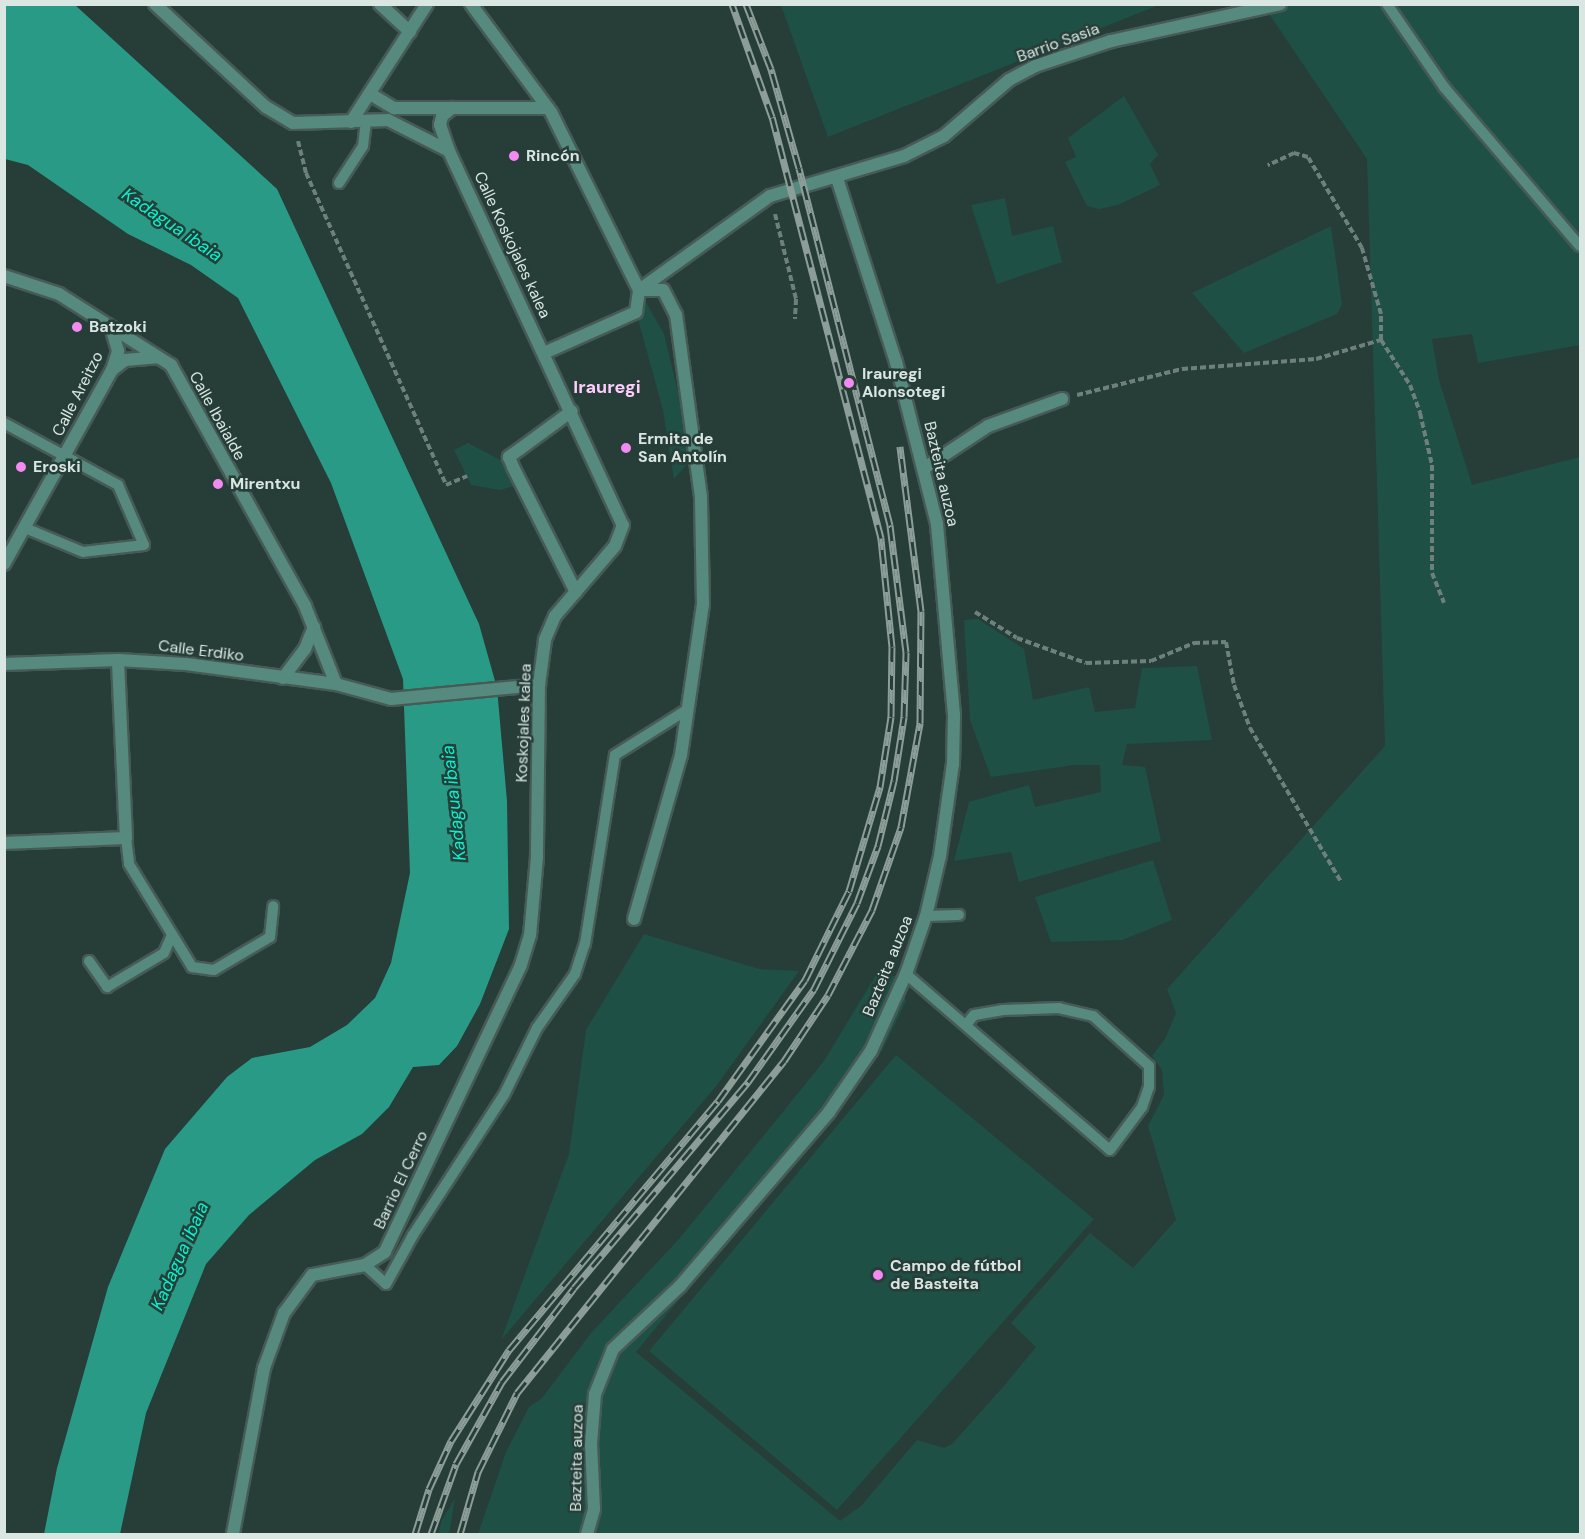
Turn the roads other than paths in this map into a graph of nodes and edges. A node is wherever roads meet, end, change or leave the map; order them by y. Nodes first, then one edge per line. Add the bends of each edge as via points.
1 (155, 4) edge
2 (380, 4) edge
3 (427, 4) edge
4 (471, 4) edge
5 (1280, 4) edge
6 (1387, 4) edge
7 (410, 32) junction
8 (372, 95) junction
9 (452, 108) junction
10 (548, 108) junction
11 (366, 121) junction
12 (351, 122) junction
13 (449, 151) junction
14 (837, 178) junction
15 (339, 183) dead end
16 (1581, 246) edge
17 (4, 276) edge
18 (639, 290) junction
19 (112, 330) junction
20 (544, 353) junction
21 (157, 357) junction
22 (112, 370) junction
23 (1062, 399) road end
24 (572, 411) junction
25 (4, 423) edge
26 (65, 455) junction
27 (926, 467) junction
28 (25, 528) junction
29 (4, 564) edge
30 (576, 592) junction
31 (314, 627) junction
32 (118, 660) junction
33 (4, 664) edge
34 (283, 678) junction
35 (336, 684) junction
36 (539, 685) junction
37 (688, 709) junction
38 (126, 838) junction
39 (4, 843) edge
40 (273, 906) dead end
41 (926, 915) junction
42 (959, 915) dead end
43 (633, 919) dead end
44 (172, 935) junction
45 (89, 961) dead end
46 (521, 964) joint
47 (906, 974) junction
48 (966, 1025) junction
49 (365, 1265) junction
50 (233, 1534) edge
51 (587, 1534) edge

1 - 12 street via 266,107 293,123
2 - 7 street
3 - 7 street
4 - 10 street
5 - 14 street, Barrio Sasia via 1112,41 1035,66 1009,80 944,136 904,156
6 - 16 lane via 1444,87
7 - 8 street
8 - 9 street via 394,108
8 - 12 street
9 - 10 street
9 - 13 street, Calle Koskojales kalea via 442,116 440,125
10 - 18 street
11 - 12 street
11 - 13 street via 388,120
11 - 15 lane via 363,146
13 - 20 street, Calle Koskojales kalea
14 - 18 street via 770,196
14 - 27 street, Bazteita auzoa
17 - 19 street, Calle Ibaialde via 59,294
18 - 20 street via 636,312
18 - 37 street via 663,290 676,315 701,497 703,604
19 - 21 street, Calle Ibaialde
19 - 22 street, Calle Areitzo via 118,351
20 - 24 street, Koskojales kalea
21 - 22 street via 125,360
21 - 31 street, Calle Ibaialde via 171,365
22 - 26 street, Calle Areitzo
23 - 27 street via 987,426
24 - 30 street, Koskojales kalea via 623,525 620,538
24 - 30 street via 509,457 511,468
25 - 26 lane
26 - 28 street, Calle Areitzo
26 - 28 lane via 118,485 144,545 83,552
27 - 41 street, Bazteita auzoa via 944,580 954,716 948,810
28 - 29 street, Calle Areitzo
30 - 36 street, Koskojales kalea via 555,616 545,640
31 - 34 street via 305,649
31 - 35 street, Calle Ibaialde
32 - 33 street, Calle Erdiko
32 - 34 street, Calle Erdiko
32 - 38 street
34 - 35 street, Calle Erdiko
35 - 36 street, Calle Erdiko via 391,699
36 - 46 street, Koskojales kalea via 537,857 530,935
37 - 43 street via 681,755
37 - 49 lane via 615,755 585,944 574,974 537,1028 504,1095 413,1235 386,1284
38 - 39 street
38 - 44 lane via 129,864
40 - 44 lane via 270,937 214,970 192,968
41 - 42 lane
41 - 47 street, Bazteita auzoa
44 - 45 lane via 164,953 107,987
46 - 49 street, Barrio El Cerro via 411,1204 385,1252
47 - 48 lane
47 - 51 street, Bazteita auzoa via 871,1051 829,1112 680,1286 613,1349 594,1402 594,1509
48 - 48 lane via 1110,1150 1142,1107 1149,1087 1149,1066 1093,1016 1059,1008 1003,1010 974,1014
49 - 50 street, Barrio El Cerro via 312,1275 284,1313 264,1368

